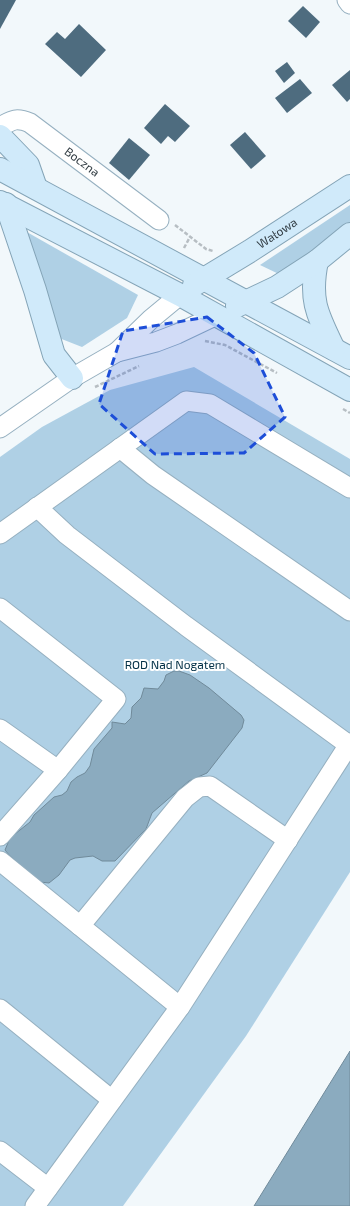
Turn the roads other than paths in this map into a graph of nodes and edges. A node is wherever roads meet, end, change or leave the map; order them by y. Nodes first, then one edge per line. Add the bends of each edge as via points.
1 (347, 0) edge
2 (350, 4) edge
3 (0, 127) edge
4 (0, 136) edge
5 (0, 169) edge
6 (350, 186) edge
7 (36, 188) junction
8 (3, 203) edge
9 (159, 220) road end
10 (350, 234) edge
11 (317, 261) junction
12 (203, 278) junction
13 (180, 295) junction
14 (246, 301) junction
15 (217, 315) junction
16 (117, 352) junction
17 (342, 354) edge
18 (72, 378) junction
19 (343, 398) edge
20 (0, 428) edge
21 (120, 448) junction
22 (350, 488) edge
23 (37, 507) junction
24 (0, 534) edge
25 (0, 608) edge
26 (350, 611) edge
27 (0, 728) edge
28 (349, 744) edge
29 (58, 770) junction
30 (0, 836) edge
31 (288, 840) junction
32 (0, 861) edge
33 (80, 926) junction
34 (180, 1007) junction
35 (0, 1009) edge
36 (112, 1100) junction
37 (0, 1150) edge
38 (48, 1188) junction
39 (35, 1206) edge

1 - 2 street
3 - 9 street, Boczna via 15,119 30,123
4 - 7 main road via 28,165
5 - 7 main road
6 - 12 main road, Wałowa via 234,261
7 - 12 main road
8 - 13 main road
8 - 18 main road via 35,290 54,355
10 - 11 main road
11 - 14 main road via 277,287
11 - 17 main road via 314,274 318,315
12 - 13 main road, Wałowa
12 - 14 main road
13 - 15 main road
13 - 16 street
14 - 15 main road
14 - 17 main road
15 - 16 street via 156,342
15 - 19 main road
16 - 18 street
18 - 20 street
21 - 22 street via 186,401 210,404
21 - 23 street
21 - 26 street via 153,475
23 - 24 street
23 - 28 street via 67,535 186,626
25 - 29 street via 116,699
27 - 29 street
28 - 31 street
29 - 30 street
31 - 33 street via 210,786 199,787 185,798
31 - 34 street
32 - 33 street
33 - 34 street
34 - 36 street
35 - 36 street
36 - 38 street
37 - 38 street
38 - 39 street

